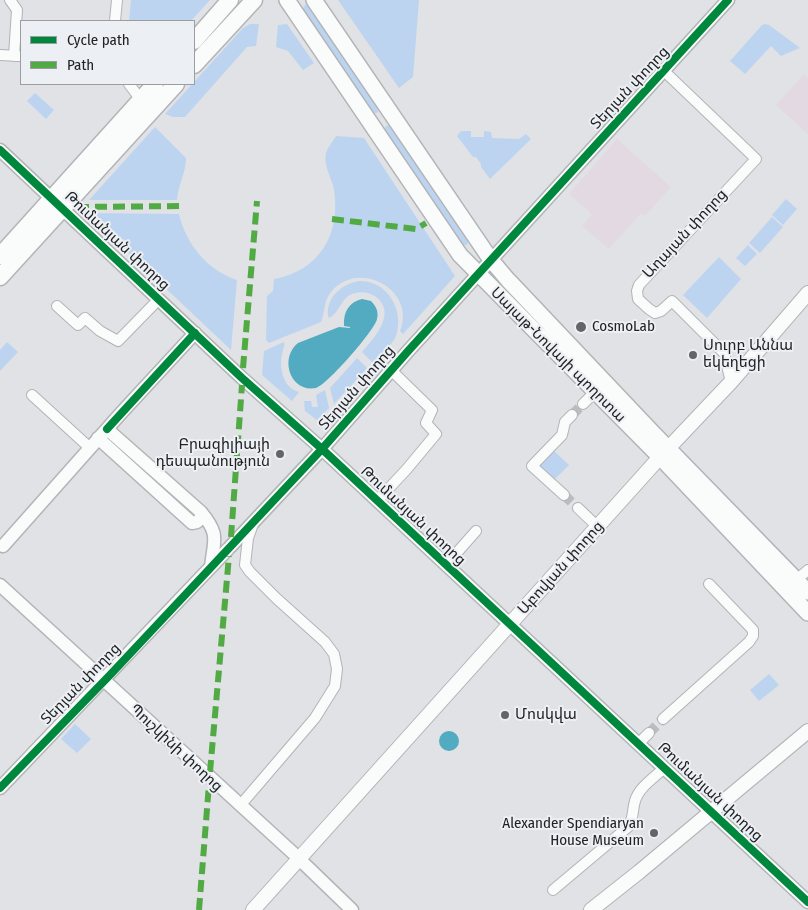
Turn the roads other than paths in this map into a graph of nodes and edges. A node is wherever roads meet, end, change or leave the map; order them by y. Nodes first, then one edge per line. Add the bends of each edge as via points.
1 (10, 0) edge
2 (117, 0) edge
3 (254, 0) edge
4 (287, 0) edge
5 (314, 0) edge
6 (728, 0) edge
7 (235, 4) edge
8 (115, 20) edge
9 (195, 40) edge
10 (0, 55) edge
11 (18, 56) edge
12 (195, 64) edge
13 (664, 71) junction
14 (130, 85) edge
15 (155, 85) edge
16 (175, 85) edge
17 (141, 100) junction
18 (0, 150) edge
19 (57, 204) junction
20 (0, 256) edge
21 (491, 260) junction
22 (478, 274) junction
23 (0, 277) edge
24 (808, 293) edge
25 (159, 299) junction
26 (57, 306) dead end
27 (195, 332) junction
28 (391, 370) junction
29 (731, 382) junction
30 (595, 392) junction
31 (32, 395) dead end
32 (583, 404) tunnel mouth
33 (572, 415) tunnel mouth
34 (98, 438) junction
35 (322, 449) junction
36 (664, 453) junction
37 (564, 495) tunnel mouth
38 (377, 501) junction
39 (578, 508) tunnel mouth
40 (254, 521) junction
41 (598, 527) junction
42 (476, 531) dead end
43 (3, 546) dead end
44 (446, 565) junction
45 (211, 567) junction
46 (808, 570) edge
47 (796, 580) junction
48 (709, 584) dead end
49 (0, 585) edge
50 (808, 592) edge
51 (808, 613) edge
52 (510, 625) junction
53 (103, 680) junction
54 (663, 719) tunnel mouth
55 (808, 732) edge
56 (649, 733) tunnel mouth
57 (808, 737) edge
58 (638, 744) junction
59 (664, 768) junction
60 (0, 788) edge
61 (241, 804) junction
62 (713, 814) junction
63 (299, 860) junction
64 (553, 890) dead end
65 (808, 902) edge
66 (253, 910) edge
67 (352, 910) edge
68 (591, 910) edge
69 (601, 910) edge

1 - 11 street via 17,10
2 - 8 street
3 - 7 highway
4 - 22 main road, Սայաթ-Նովայի պողոտա via 460,256
5 - 21 main road, Սայաթ-Նովայի պողոտա
6 - 13 street, Տերյան փողոց
7 - 9 highway
7 - 12 highway
10 - 11 street
13 - 21 street, Տերյան փողոց
13 - 29 street, Աղայան փողոց via 756,159 639,285 638,299 655,313 672,301 724,354
14 - 17 street
15 - 17 highway
16 - 19 highway
17 - 19 highway
18 - 19 street, Թումանյան փողոց
19 - 20 highway
19 - 23 highway
19 - 25 street, Թումանյան փողոց
21 - 22 street, Տերյան փողոց
21 - 36 main road, Սայաթ-Նովայի պողոտա
22 - 28 street, Տերյան փողոց
22 - 30 main road, Սայաթ-Նովայի պողոտա
24 - 29 main road, Աբովյան փողոց
25 - 26 street via 118,341 85,318 78,325
25 - 27 street, Թումանյան փողոց
27 - 34 street
27 - 35 street, Թումանյան փողոց
28 - 35 street, Տերյան փողոց
28 - 38 street via 432,410 426,424 436,434
29 - 36 main road, Աբովյան փողոց
30 - 32 street
30 - 36 main road, Սայաթ-Նովայի պողոտա
31 - 34 street
33 - 37 street via 565,422 562,435 532,466
34 - 43 street
34 - 45 street via 201,512 214,532
35 - 38 street, Թումանյան փողոց
35 - 40 street, Տերյան փողոց
36 - 41 main road, Աբովյան փողոց
36 - 47 main road, Սայաթ-Նովայի պողոտա
36 - 51 main road, Սայաթ-Նովայի պողոտա
38 - 44 street, Թումանյան փողոց
39 - 41 street
40 - 45 street, Տերյան փողոց
40 - 61 street via 245,565 325,642 334,654 337,669 335,686 315,718
41 - 52 main road, Աբովյան փողոց
42 - 44 street
44 - 52 street, Թումանյան փողոց
45 - 53 street, Տերյան փողոց
46 - 47 street
47 - 50 main road, Սայաթ-Նովայի պողոտա
48 - 54 street via 753,630 753,636
49 - 53 street, Պուշկինի փողոց
52 - 58 street, Թումանյան փողոց
52 - 63 main road, Աբովյան փողոց
53 - 60 street, Տերյան փողոց
53 - 61 street, Պուշկինի փողոց
55 - 62 main road
56 - 58 street
57 - 62 main road
58 - 59 street, Թումանյան փողոց
59 - 62 street, Թումանյան փողոց
59 - 64 street via 639,792 628,827
61 - 63 street, Պուշկինի փողոց
62 - 65 street, Թումանյան փողոց
62 - 68 main road
62 - 69 main road
63 - 66 main road, Աբովյան փողոց
63 - 67 street, Պուշկինի փողոց

